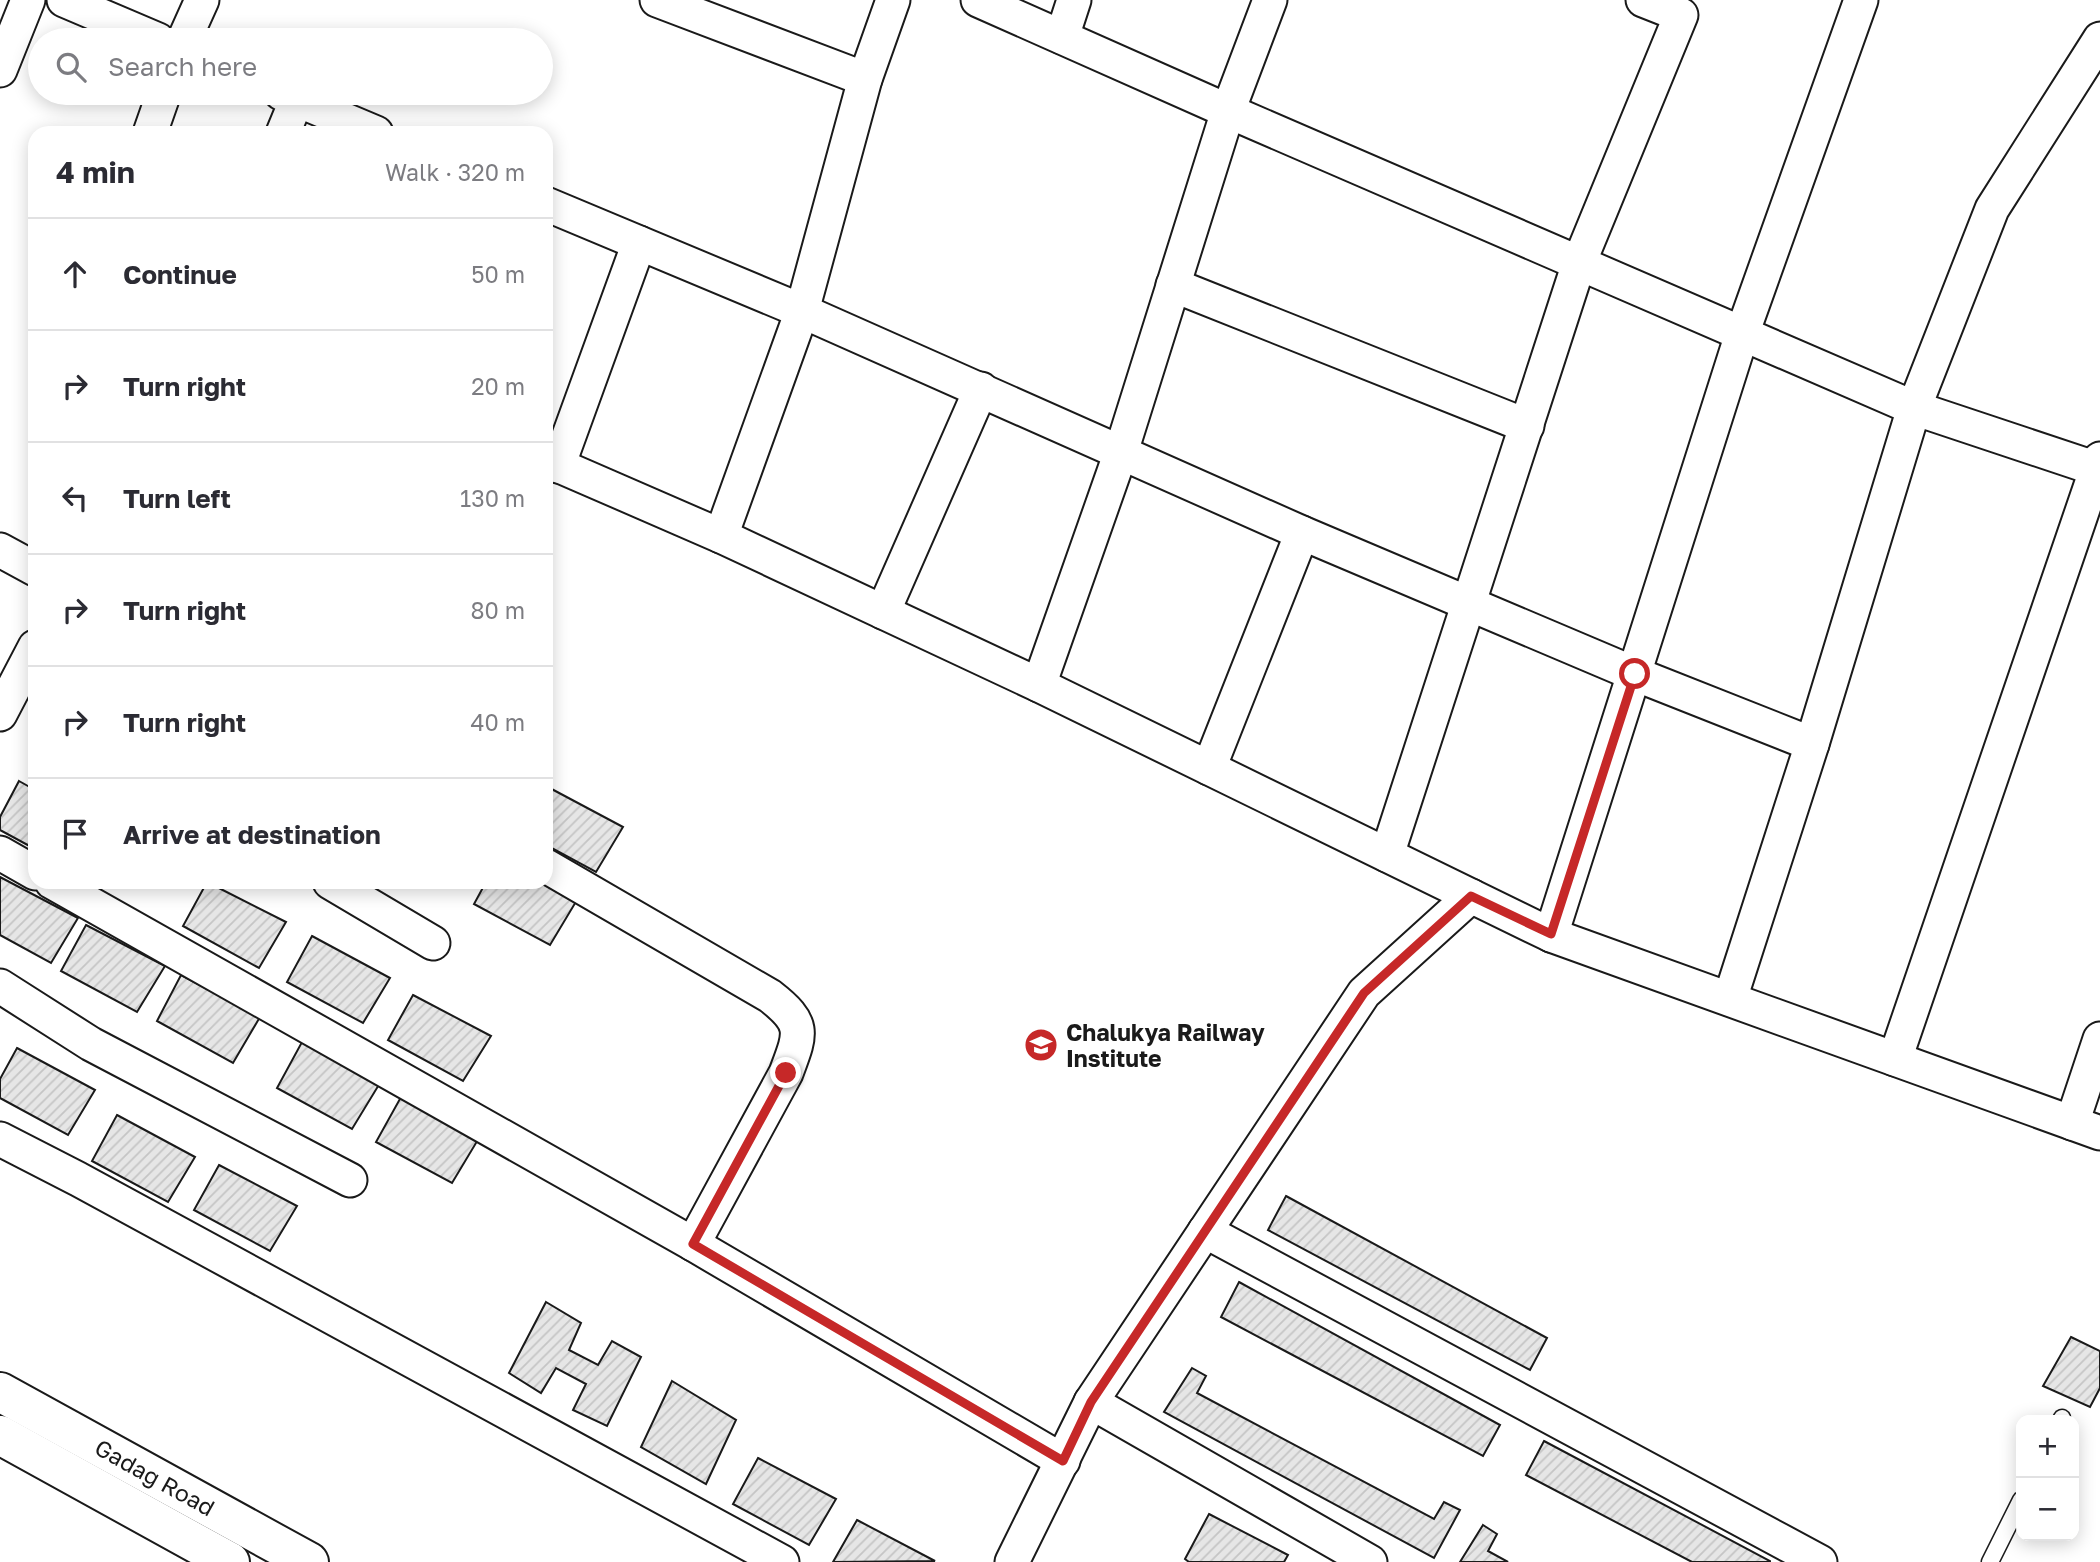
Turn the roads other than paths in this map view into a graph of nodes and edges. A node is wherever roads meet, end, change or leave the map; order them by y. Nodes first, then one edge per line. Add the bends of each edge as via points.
1 (28, 0) edge
2 (64, 0) edge
3 (202, 0) edge
4 (657, 0) edge
5 (893, 0) edge
6 (978, 0) edge
7 (1074, 0) edge
8 (1269, 0) edge
9 (1643, 0) edge
10 (1861, 0) edge
11 (698, 8) edge
12 (130, 28) edge
13 (189, 28) edge
14 (1062, 37) junction
15 (2100, 39) edge
16 (0, 70) edge
17 (865, 79) junction
18 (160, 105) edge
19 (288, 105) edge
20 (310, 105) edge
21 (1228, 111) junction
22 (152, 126) edge
23 (284, 126) edge
24 (360, 126) edge
25 (553, 207) edge
26 (639, 243) junction
27 (1579, 263) junction
28 (1173, 285) junction
29 (802, 311) junction
30 (1742, 334) junction
31 (981, 389) junction
32 (1914, 408) junction
33 (1527, 426) junction
34 (1121, 452) junction
35 (553, 460) edge
36 (553, 463) edge
37 (2099, 466) edge
38 (1302, 533) junction
39 (721, 537) junction
40 (0, 550) edge
41 (28, 565) edge
42 (1470, 604) junction
43 (883, 612) junction
44 (28, 662) edge
45 (1635, 674) junction
46 (1039, 685) junction
47 (11, 701) edge
48 (1812, 744) junction
49 (1209, 768) junction
50 (0, 853) edge
51 (1387, 855) junction
52 (28, 869) edge
53 (553, 870) edge
54 (64, 889) edge
55 (342, 889) edge
56 (1471, 896) junction
57 (1551, 934) junction
58 (433, 943) dead end
59 (0, 986) edge
60 (1730, 999) junction
61 (2100, 1039) edge
62 (1895, 1059) junction
63 (2086, 1128) edge
64 (0, 1139) edge
65 (350, 1180) dead end
66 (1205, 1231) junction
67 (693, 1244) junction
68 (0, 1392) edge
69 (1091, 1402) junction
70 (0, 1435) edge
71 (1063, 1461) junction
72 (2016, 1510) edge
73 (230, 1562) edge
74 (309, 1562) edge
75 (782, 1562) edge
76 (1012, 1562) edge
77 (1370, 1562) edge
78 (1820, 1562) edge
79 (1990, 1562) edge

1 - 16 street
2 - 12 street
3 - 13 street
4 - 11 street
5 - 17 street
6 - 14 street
7 - 14 street
8 - 21 street
9 - 27 street via 1681,15
10 - 30 street
11 - 17 street
14 - 21 street
15 - 32 street via 1992,209
17 - 29 street
18 - 22 street
19 - 23 street
20 - 24 street
21 - 27 street
21 - 28 street
25 - 26 street
26 - 29 street
26 - 35 street
27 - 30 street
27 - 33 street
28 - 33 street
28 - 34 street
29 - 31 street
29 - 39 street
30 - 32 street
30 - 45 street
31 - 34 street
31 - 43 street
32 - 37 street
32 - 48 street
33 - 42 street
34 - 38 street
34 - 46 street
36 - 39 street
37 - 62 street
38 - 42 street
38 - 49 street
39 - 43 street
40 - 41 street
42 - 45 street
42 - 51 street
43 - 46 street
44 - 47 street
45 - 48 street
45 - 57 street
46 - 49 street
48 - 60 street
49 - 51 street
50 - 52 street
51 - 56 street
53 - 67 street via 770,996 790,1011 798,1028 786,1073
54 - 67 street
55 - 58 street
56 - 57 street
56 - 66 street via 1364,993
57 - 60 street
59 - 65 street via 92,1044
60 - 62 street
61 - 63 street
62 - 63 street
64 - 75 street
66 - 69 street
66 - 78 street
67 - 71 street
68 - 74 highway, Gadag Road
69 - 71 street
69 - 77 street
70 - 73 highway, Gadag Road
71 - 76 street
72 - 79 lane

